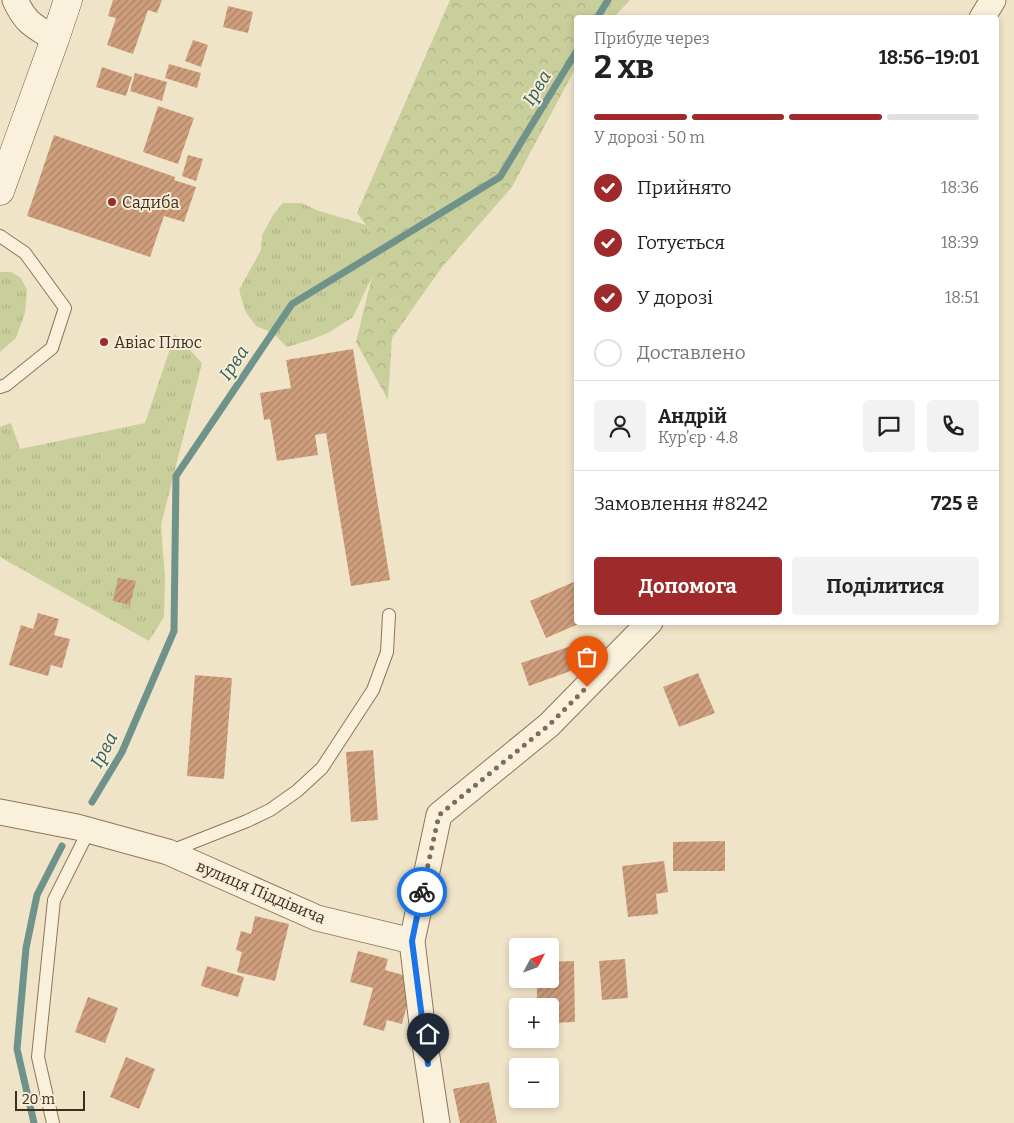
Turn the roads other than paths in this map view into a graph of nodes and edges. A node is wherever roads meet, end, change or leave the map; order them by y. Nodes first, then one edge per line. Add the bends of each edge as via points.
1 (15, 0) edge
2 (68, 0) edge
3 (993, 0) edge
4 (984, 15) edge
5 (56, 39) junction
6 (0, 191) edge
7 (0, 236) edge
8 (0, 387) edge
9 (390, 616) dead end
10 (647, 625) edge
11 (0, 812) edge
12 (89, 830) junction
13 (168, 852) junction
14 (412, 941) junction
15 (53, 1123) edge
16 (437, 1123) edge

1 - 5 street via 29,24
2 - 5 main road
3 - 4 street
5 - 6 main road
7 - 8 lane via 25,253 65,308 52,348
9 - 13 lane via 386,652 373,690 322,768 298,791 270,810
10 - 14 street via 549,725 439,815
11 - 12 street, вулиця Піддівича
12 - 13 street, вулиця Піддівича
12 - 15 lane via 54,900 38,1057
13 - 14 street, вулиця Піддівича via 317,918
14 - 16 street

